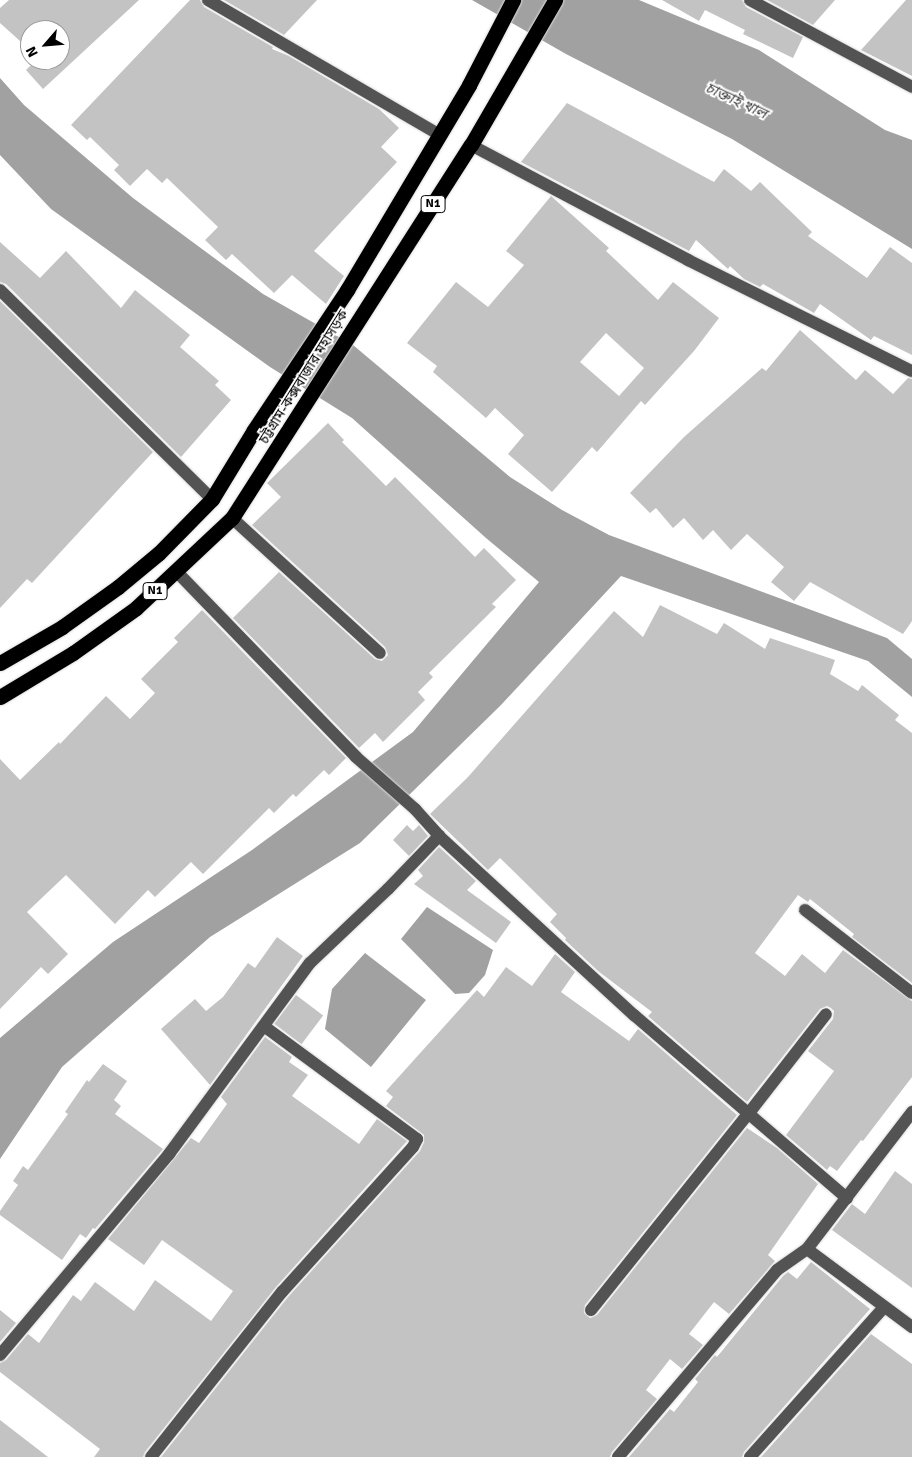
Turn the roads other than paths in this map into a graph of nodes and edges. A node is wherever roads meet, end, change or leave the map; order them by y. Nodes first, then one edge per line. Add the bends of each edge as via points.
1 (208, 0) edge
2 (513, 0) edge
3 (556, 0) edge
4 (750, 0) edge
5 (912, 87) edge
6 (440, 135) junction
7 (471, 145) junction
8 (0, 290) edge
9 (912, 371) edge
10 (212, 499) junction
11 (232, 518) junction
12 (176, 571) junction
13 (380, 654) dead end
14 (0, 663) edge
15 (0, 697) edge
16 (439, 836) junction
17 (805, 910) dead end
18 (912, 993) edge
19 (826, 1014) dead end
20 (264, 1026) junction
21 (912, 1112) edge
22 (750, 1113) junction
23 (847, 1198) junction
24 (807, 1249) junction
25 (884, 1306) junction
26 (591, 1310) dead end
27 (912, 1327) edge
28 (0, 1355) edge
29 (152, 1457) edge
30 (618, 1457) edge
31 (750, 1457) edge

1 - 6 street
2 - 6 highway, চট্টগ্রাম-কক্সবাজার মহাসড়ক / N1
3 - 7 highway, চট্টগ্রাম-কক্সবাজার মহাসড়ক / N1
4 - 5 street
6 - 10 highway, চট্টগ্রাম-কক্সবাজার মহাসড়ক / N1 via 347,290
7 - 9 street via 688,260
7 - 11 highway, চট্টগ্রাম-কক্সবাজার মহাসড়ক / N1
8 - 10 street
10 - 14 highway, চট্টগ্রাম-কক্সবাজার মহাসড়ক / N1 via 159,553 118,587 62,627
11 - 12 highway, চট্টগ্রাম-কক্সবাজার মহাসড়ক / N1
11 - 13 street
12 - 15 highway, চট্টগ্রাম-কক্সবাজার মহাসড়ক / N1 via 136,608 73,653
12 - 16 street via 356,756
16 - 20 street via 388,890 310,963
16 - 22 street via 634,1015
17 - 18 street
19 - 22 street
20 - 28 street via 169,1154
20 - 29 street via 417,1139 282,1292
21 - 23 street
22 - 23 street
22 - 26 street
23 - 24 street
24 - 25 street
24 - 30 street via 778,1270
25 - 27 street
25 - 31 street

